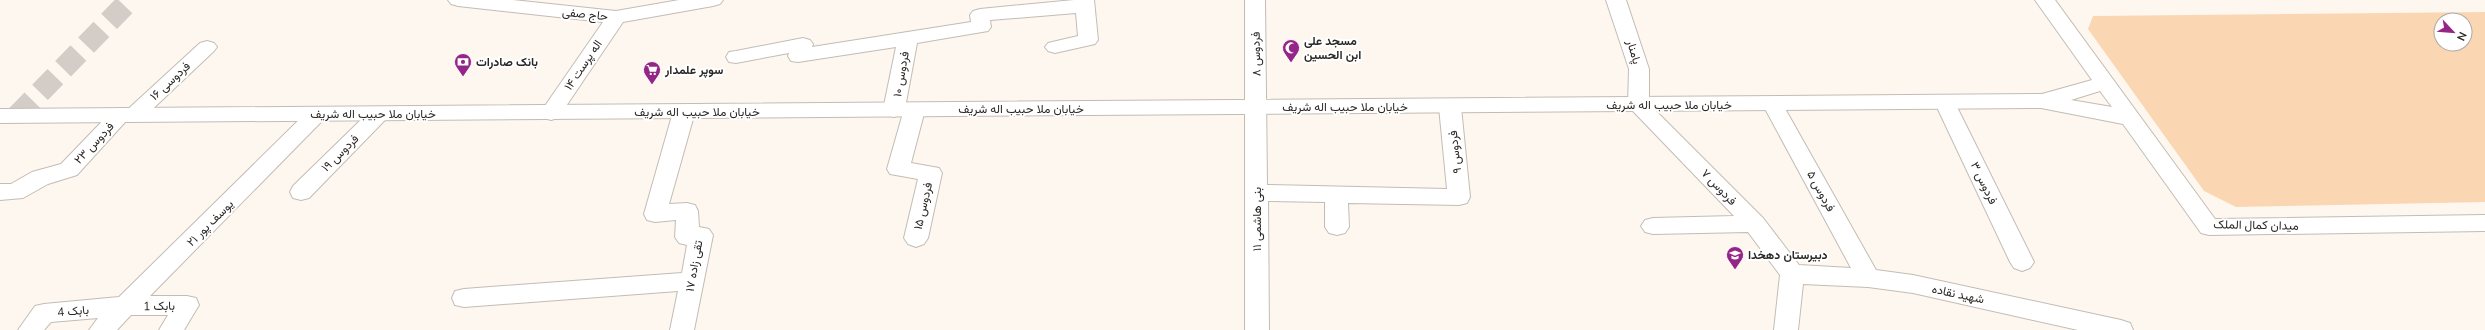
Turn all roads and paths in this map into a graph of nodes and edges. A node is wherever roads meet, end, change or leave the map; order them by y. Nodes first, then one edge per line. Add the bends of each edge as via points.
1 (458, 0) edge
2 (713, 0) edge
3 (1255, 0) edge
4 (1616, 0) edge
5 (2045, 0) edge
6 (1084, 3) edge
7 (616, 17) junction
8 (908, 38) junction
9 (1055, 46) dead end
10 (207, 47) dead end
11 (736, 57) dead end
12 (2105, 83) junction
13 (2043, 101) junction
14 (1945, 103) junction
15 (1773, 105) junction
16 (1639, 106) junction
17 (1450, 107) junction
18 (1257, 108) junction
19 (904, 110) junction
20 (684, 112) junction
21 (551, 113) junction
22 (317, 114) junction
23 (379, 114) junction
24 (127, 115) junction
25 (0, 116) edge
26 (2130, 118) junction
27 (0, 192) edge
28 (301, 192) dead end
29 (1257, 193) junction
30 (1336, 195) junction
31 (1755, 224) junction
32 (2482, 225) edge
33 (1653, 226) dead end
34 (1337, 227) dead end
35 (916, 238) dead end
36 (2022, 262) dead end
37 (1792, 274) junction
38 (1868, 278) junction
39 (692, 281) junction
40 (464, 298) dead end
41 (125, 306) junction
42 (30, 330) edge
43 (101, 330) edge
44 (171, 330) edge
45 (682, 330) edge
46 (1257, 330) edge
47 (1786, 330) edge
48 (2121, 330) edge

1 - 7 street, حاج صفی
2 - 7 street, حاج صفی
3 - 18 street, فردوس ۸
4 - 16 street, پامنار via 1639,69
5 - 12 street, میدان کمال الملک
6 - 8 street via 980,15 981,27
6 - 9 street via 1088,40
7 - 21 street, اله پرست ۱۴
8 - 11 street via 798,56 803,44
8 - 19 street, فردوس ۱۰
10 - 24 street, فردوسی ۱۶
12 - 13 street, خیابان ملا حبیب اله شریف
12 - 26 street, میدان کمال الملک
13 - 14 street, خیابان ملا حبیب اله شریف
13 - 26 street, خیابان ملا حبیب اله شریف
14 - 15 street, خیابان ملا حبیب اله شریف
14 - 36 street, فردوس ۳
15 - 16 street, خیابان ملا حبیب اله شریف
15 - 38 street, فردوس ۵
16 - 17 street, خیابان ملا حبیب اله شریف
16 - 31 street, فردوس ۷
17 - 18 street, خیابان ملا حبیب اله شریف
17 - 30 street, فردوس ۹ via 1459,197
18 - 19 street, خیابان ملا حبیب اله شریف
18 - 29 street, بنی هاشمی ۱۱
19 - 20 street, خیابان ملا حبیب اله شریف
19 - 35 street, فردوس ۱۵ via 898,170 931,173
20 - 21 street, خیابان ملا حبیب اله شریف
20 - 39 street, تقی زاده ۱۷ via 655,214 687,211 687,237 701,236
21 - 23 street, خیابان ملا حبیب اله شریف
22 - 23 street, خیابان ملا حبیب اله شریف
22 - 24 street, خیابان ملا حبیب اله شریف
22 - 41 street, یوسف پور ۲۱
23 - 28 street, فردوس ۱۹
24 - 25 street, خیابان ملا حبیب اله شریف
24 - 27 street, فردوس ۲۳ via 69,170 40,178 15,192
26 - 32 street, میدان کمال الملک via 2209,227
29 - 30 street
29 - 46 street, بنی هاشمی ۱۱
30 - 34 street
31 - 33 street
31 - 37 street, فردوس ۷ via 1774,246
37 - 38 street, شهید نقاده
37 - 47 street
38 - 48 street, شهید نقاده via 1913,284
39 - 40 street
39 - 45 street, تقی زاده ۱۷
41 - 42 street, بابک 4 via 44,313
41 - 43 street, یوسف پور ۲۱
41 - 44 street, بابک 1 via 187,305

